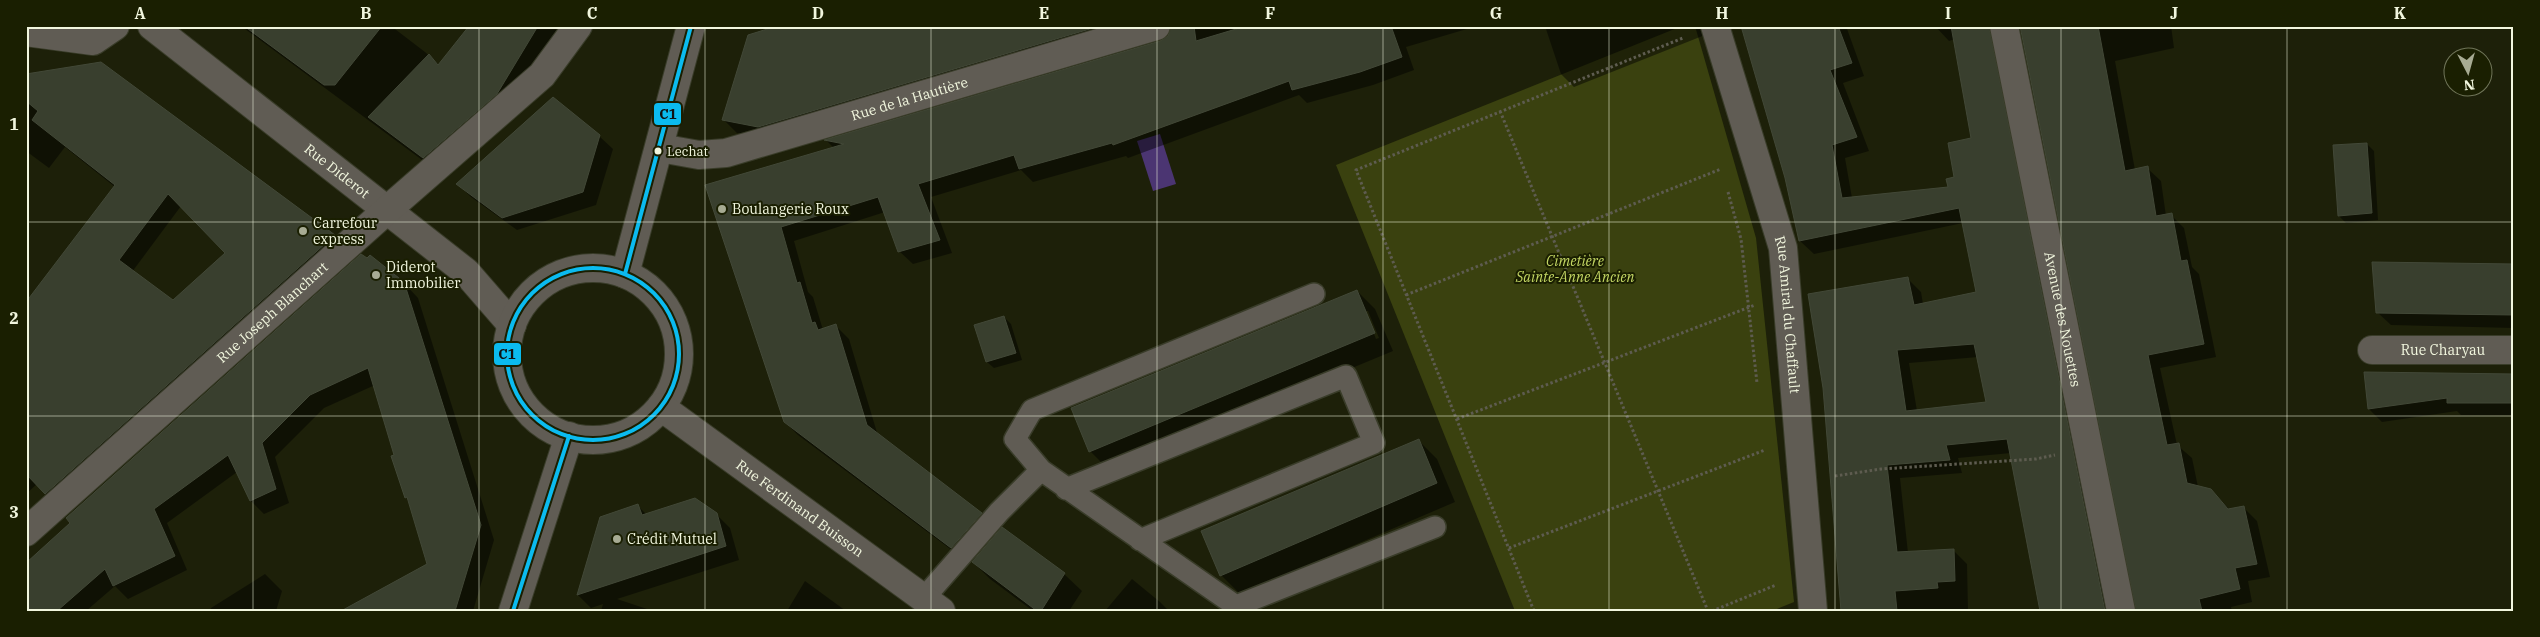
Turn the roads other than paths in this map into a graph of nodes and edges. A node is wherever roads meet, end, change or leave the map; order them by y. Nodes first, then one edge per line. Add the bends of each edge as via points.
1 (115, 26) edge
2 (152, 26) edge
3 (578, 26) edge
4 (690, 26) edge
5 (1156, 26) edge
6 (1715, 26) edge
7 (2004, 26) edge
8 (26, 32) edge
9 (660, 148) junction
10 (386, 210) junction
11 (624, 274) junction
12 (1314, 294) dead end
13 (512, 325) junction
14 (2372, 350) dead end
15 (2514, 350) edge
16 (661, 407) junction
17 (569, 436) junction
18 (1041, 470) junction
19 (1066, 489) junction
20 (1435, 527) dead end
21 (26, 532) edge
22 (1140, 540) junction
23 (932, 604) edge
24 (513, 611) edge
25 (1813, 611) edge
26 (2121, 611) edge

1 - 8 street via 94,41
2 - 10 street, Rue Diderot
3 - 10 street, Rue Joseph Blanchart via 542,75
4 - 9 street
5 - 9 street, Rue de la Hautière via 726,153 699,155
6 - 25 street, Rue Amiral du Chaffault via 1783,248
7 - 26 street, Avenue des Nouettes
9 - 11 street
10 - 13 street, Rue Diderot via 466,272
10 - 21 street, Rue Joseph Blanchart
11 - 13 street via 588,268 556,277 528,298
11 - 16 street via 657,297 677,335 677,372
12 - 18 lane via 1032,410 1015,439
13 - 17 street via 507,361 517,394 540,421
14 - 15 street, Rue Charyau
16 - 17 street via 646,422 618,436 592,440
16 - 23 street, Rue Ferdinand Buisson
17 - 24 street
18 - 19 lane
18 - 23 lane via 999,512
19 - 22 lane
19 - 22 lane via 1346,376 1374,443
20 - 22 lane via 1236,606

